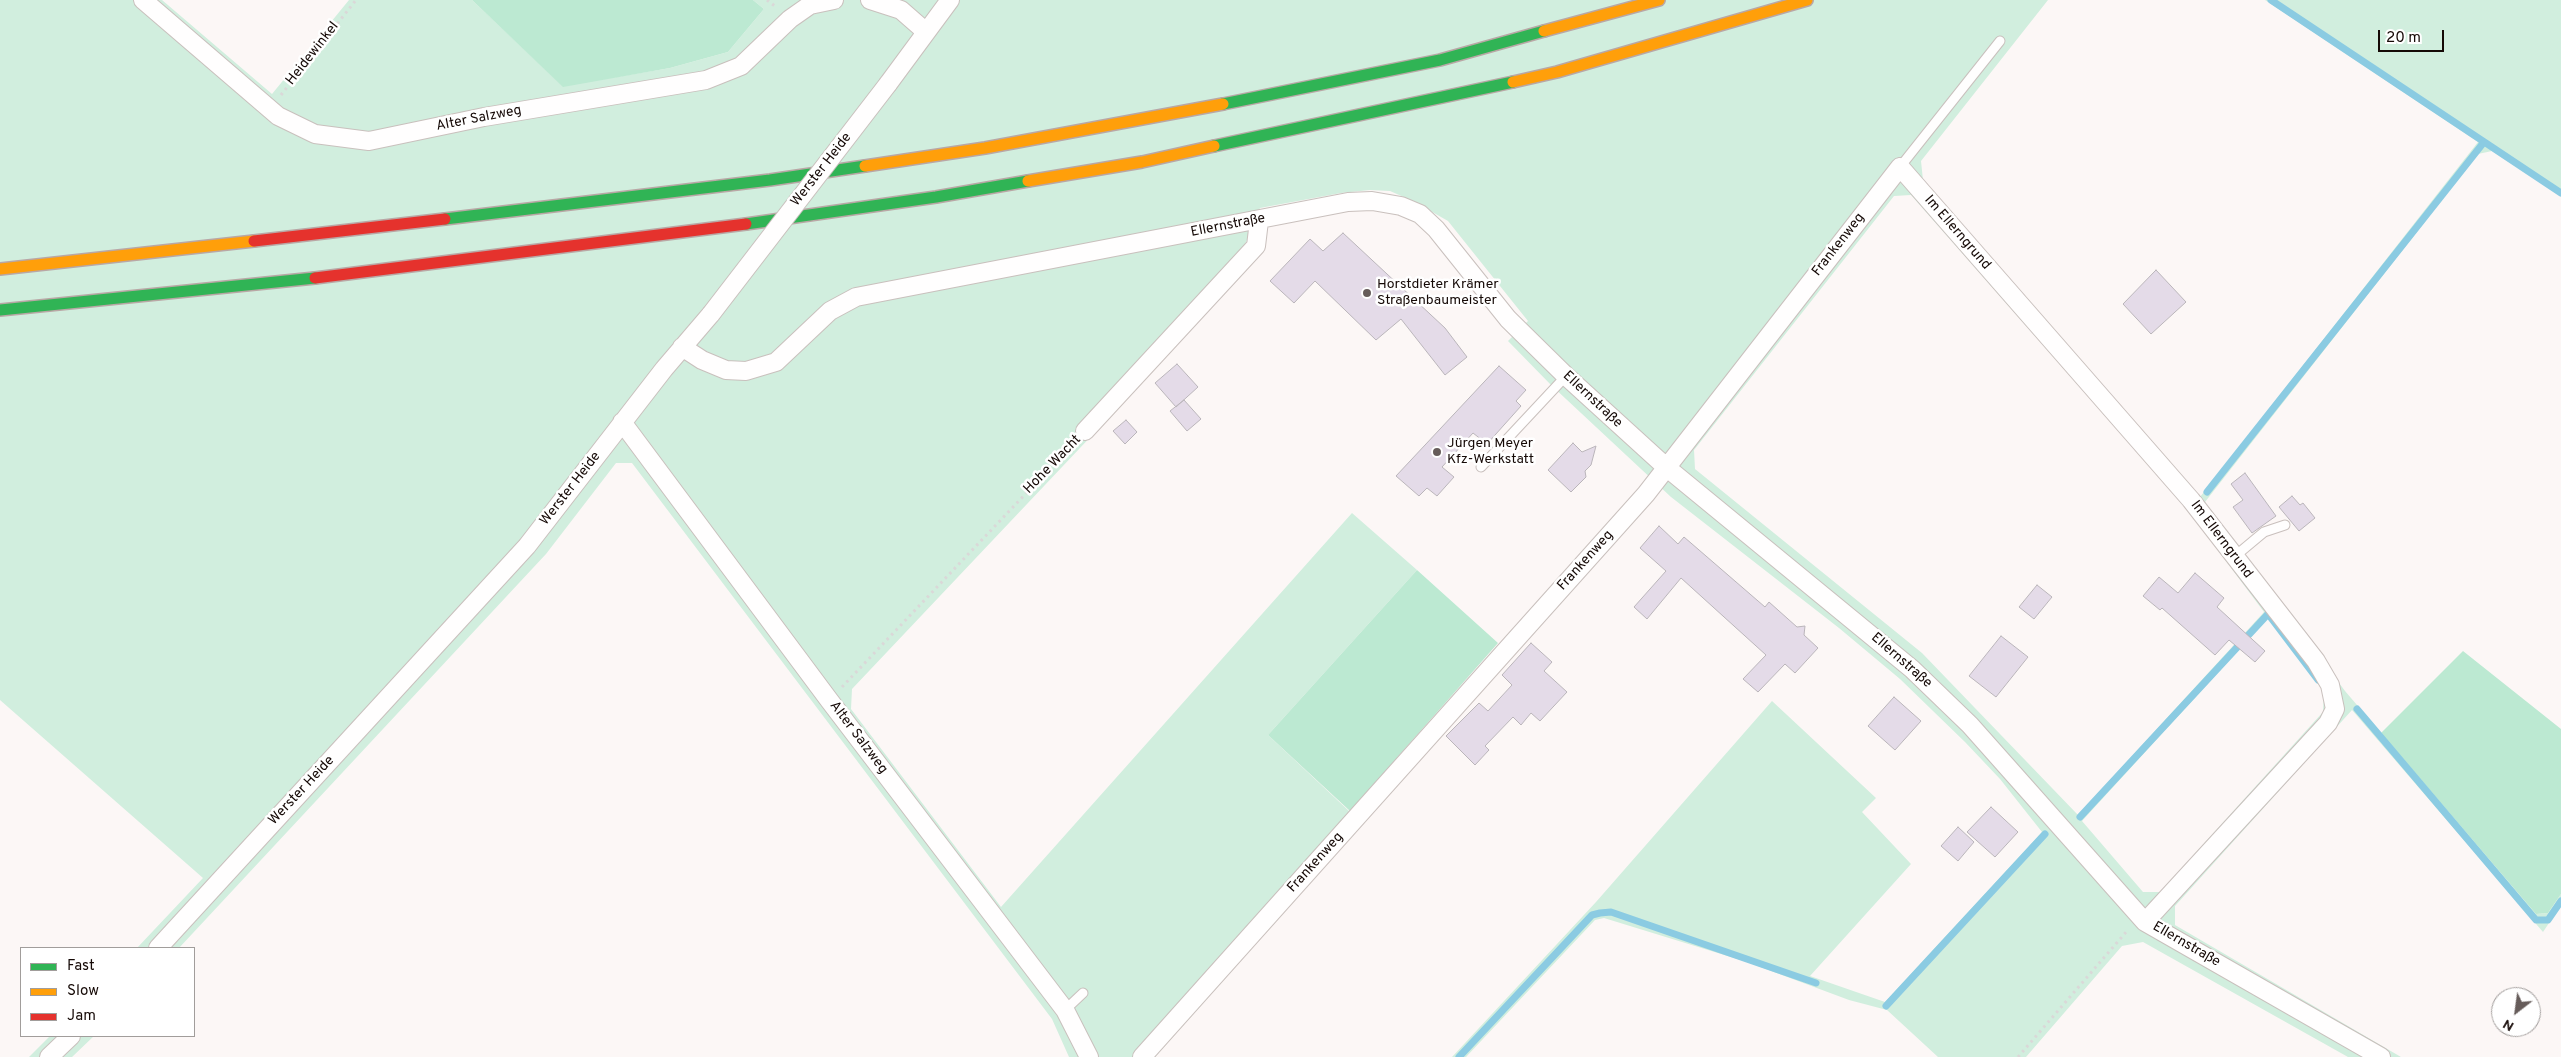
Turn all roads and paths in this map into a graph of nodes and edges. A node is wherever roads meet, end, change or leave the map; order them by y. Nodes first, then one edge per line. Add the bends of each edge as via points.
1 (143, 0) edge
2 (356, 0) edge
3 (834, 0) edge
4 (870, 0) edge
5 (950, 0) edge
6 (1659, 0) edge
7 (1807, 0) edge
8 (926, 31) junction
9 (2000, 41) dead end
10 (270, 109) junction
11 (1900, 167) junction
12 (1259, 221) junction
13 (0, 269) edge
14 (0, 310) edge
15 (682, 347) junction
16 (1566, 376) junction
17 (622, 422) junction
18 (1085, 431) joint
19 (1481, 467) dead end
20 (1666, 467) junction
21 (2285, 525) dead end
22 (2234, 556) junction
23 (829, 700) junction
24 (2143, 919) junction
25 (159, 947) edge
26 (1083, 993) dead end
27 (1065, 1010) junction
28 (70, 1037) edge
29 (49, 1057) edge
30 (1089, 1057) edge
31 (1142, 1057) edge
32 (2018, 1057) edge
33 (2381, 1057) edge

1 - 10 street, Alter Salzweg
2 - 10 path, Heidewinkel
3 - 10 street, Alter Salzweg via 810,5 790,19 740,66 706,80 484,117 369,141 315,134
4 - 8 street via 901,10
5 - 8 street, Werster Heide
6 - 13 highway via 1440,60 985,148 770,180 530,210
7 - 14 highway via 1557,72 1142,162 936,197 729,226 335,276
8 - 15 street, Werster Heide, bridge via 711,314
9 - 11 lane, Frankenweg
11 - 20 street, Frankenweg
11 - 22 street, Im Ellerngrund via 2191,500
12 - 15 street, Ellernstraße via 856,296 830,311 776,362 746,371 726,370
12 - 16 street, Ellernstraße via 1348,202 1386,203 1420,214 1436,229 1508,319
12 - 18 street, Hohe Wacht via 1256,246
15 - 17 street, Werster Heide
16 - 19 lane
16 - 20 street, Ellernstraße
17 - 23 street, Alter Salzweg
17 - 25 street, Werster Heide via 527,546
18 - 23 path, Hohe Wacht
20 - 24 street, Ellernstraße via 1912,669 1970,725
20 - 31 street, Frankenweg via 1640,501
21 - 22 lane via 2264,532
22 - 24 street, Im Ellerngrund via 2316,661 2330,685 2335,709 2328,723
23 - 27 street, Alter Salzweg
24 - 32 path
24 - 33 street, Ellernstraße
26 - 27 lane
27 - 30 street, Alter Salzweg
28 - 29 street

